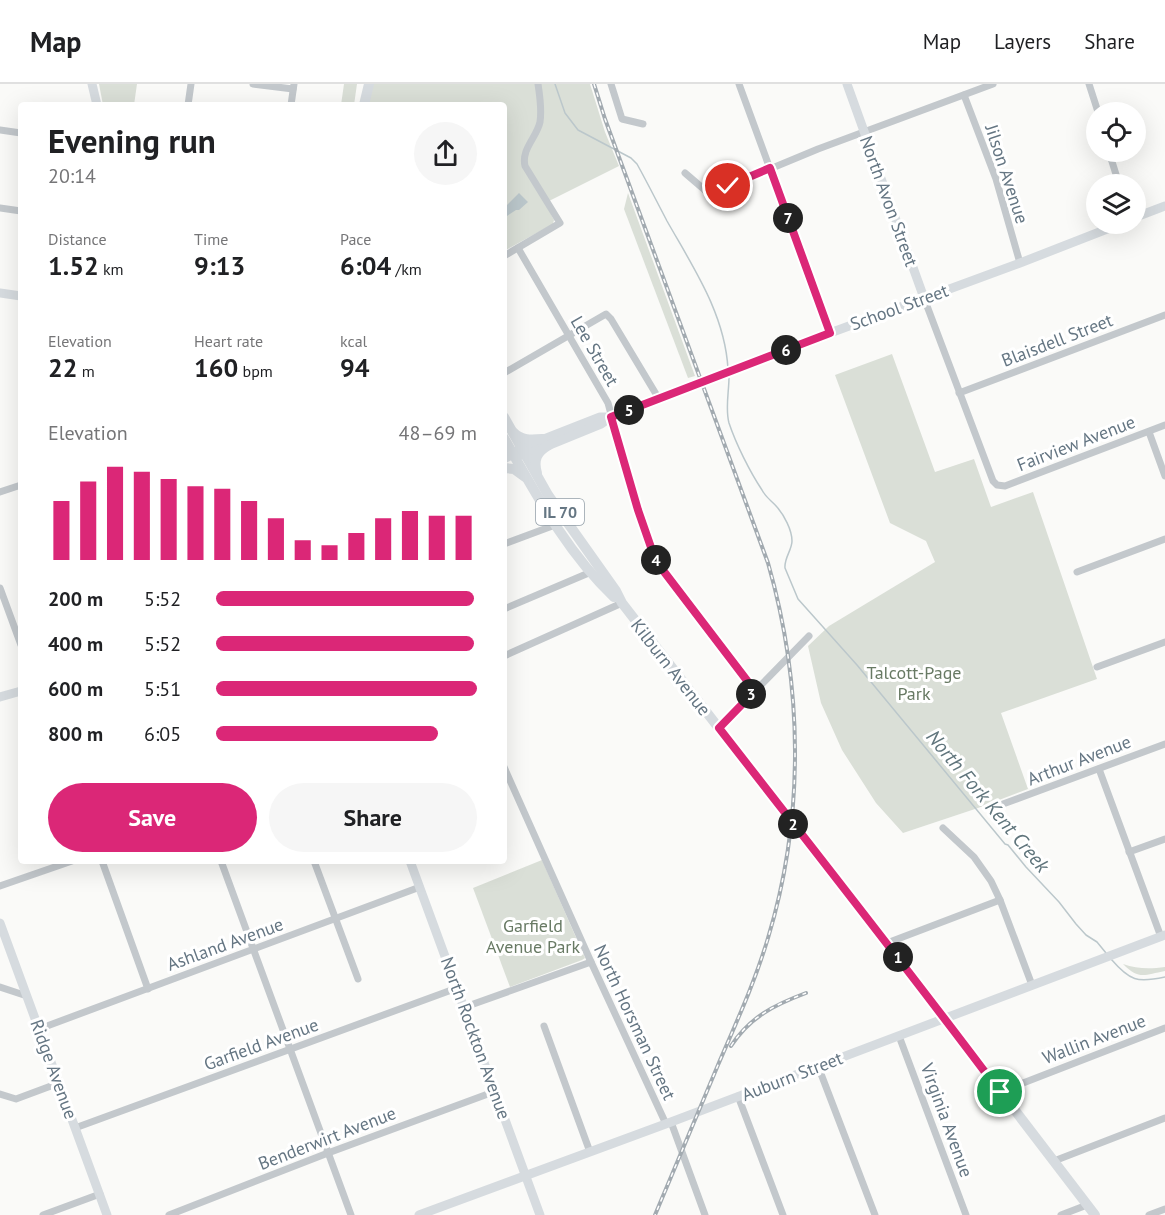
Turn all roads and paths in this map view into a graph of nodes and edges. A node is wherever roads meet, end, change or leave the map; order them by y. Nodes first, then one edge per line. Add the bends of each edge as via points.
1 (92, 84) edge
2 (191, 84) edge
3 (253, 84) edge
4 (362, 84) edge
5 (369, 84) edge
6 (538, 84) edge
7 (611, 84) edge
8 (739, 84) edge
9 (847, 84) edge
10 (993, 84) edge
11 (1089, 84) edge
12 (294, 87) edge
13 (964, 95) junction
14 (96, 102) edge
15 (188, 102) edge
16 (292, 102) edge
17 (359, 102) edge
18 (365, 102) edge
19 (1095, 102) edge
20 (643, 124) dead end
21 (0, 130) edge
22 (864, 132) junction
23 (18, 133) edge
24 (770, 168) junction
25 (685, 173) dead end
26 (1165, 206) edge
27 (0, 208) edge
28 (18, 211) edge
29 (1146, 213) edge
30 (1094, 234) edge
31 (518, 248) junction
32 (507, 254) edge
33 (1020, 262) junction
34 (0, 293) edge
35 (18, 296) edge
36 (924, 298) junction
37 (1165, 315) edge
38 (830, 333) junction
39 (568, 336) junction
40 (507, 371) edge
41 (959, 393) junction
42 (659, 399) junction
43 (611, 417) junction
44 (1165, 425) edge
45 (1149, 432) junction
46 (507, 433) edge
47 (546, 442) junction
48 (516, 454) edge
49 (507, 468) edge
50 (1165, 476) edge
51 (532, 477) junction
52 (18, 486) edge
53 (997, 486) joint
54 (0, 492) edge
55 (555, 525) junction
56 (1165, 539) edge
57 (507, 543) edge
58 (591, 572) junction
59 (1077, 572) dead end
60 (0, 588) edge
61 (622, 603) junction
62 (507, 608) edge
63 (809, 636) dead end
64 (18, 637) edge
65 (1165, 642) edge
66 (507, 655) edge
67 (1097, 667) dead end
68 (755, 691) junction
69 (18, 692) edge
70 (0, 697) edge
71 (719, 728) junction
72 (1165, 744) edge
73 (1099, 769) junction
74 (507, 774) edge
75 (1003, 804) dead end
76 (943, 828) dead end
77 (1165, 838) edge
78 (1130, 852) junction
79 (63, 864) edge
80 (103, 864) edge
81 (222, 864) edge
82 (315, 864) edge
83 (411, 864) edge
84 (0, 886) edge
85 (420, 887) junction
86 (1000, 900) junction
87 (335, 920) junction
88 (0, 923) edge
89 (1163, 936) edge
90 (886, 942) junction
91 (253, 950) junction
92 (591, 962) junction
93 (358, 979) dead end
94 (1032, 985) junction
95 (0, 987) edge
96 (457, 988) junction
97 (148, 989) junction
98 (27, 996) junction
99 (465, 1007) junction
100 (945, 1018) junction
101 (544, 1026) dead end
102 (1165, 1028) edge
103 (39, 1029) junction
104 (899, 1036) junction
105 (290, 1049) junction
106 (818, 1066) junction
107 (59, 1083) junction
108 (496, 1091) junction
109 (1000, 1092) junction
110 (0, 1094) edge
111 (738, 1096) junction
112 (1165, 1118) edge
113 (668, 1123) junction
114 (75, 1128) junction
115 (590, 1152) junction
116 (328, 1153) junction
117 (1054, 1161) junction
118 (526, 1176) junction
119 (100, 1194) junction
120 (1088, 1205) junction
121 (1165, 1209) edge
122 (44, 1215) edge
123 (107, 1215) edge
124 (170, 1215) edge
125 (351, 1215) edge
126 (420, 1215) edge
127 (540, 1215) edge
128 (705, 1215) edge
129 (783, 1215) edge
130 (875, 1215) edge
131 (966, 1215) edge
132 (1061, 1215) edge
133 (1095, 1215) edge
134 (1149, 1215) edge

1 - 14 main road
2 - 15 street
3 - 12 street
4 - 17 main road
5 - 18 main road
6 - 31 street via 540,124 524,161 560,223
7 - 20 street via 621,119
8 - 24 street
9 - 22 main road, North Avon Street
10 - 13 street
11 - 19 street
12 - 16 street
13 - 22 street
13 - 33 street, Jilson Avenue via 996,179
21 - 23 street
22 - 24 street
22 - 36 main road, North Avon Street
24 - 25 street via 711,192
24 - 38 street
26 - 29 main road
27 - 28 street
30 - 33 main road, School Street
31 - 32 street
31 - 39 street, Lee Street
33 - 36 main road, School Street
34 - 35 main road
36 - 38 main road, School Street
36 - 41 street, North Avon Street
37 - 41 street, Blaisdell Street
38 - 42 main road, School Street
39 - 40 street
39 - 42 street via 606,314
39 - 43 street, Lee Street via 608,403
41 - 53 street, North Avon Street
42 - 43 main road, School Street
43 - 47 main road, School Street via 600,417
43 - 68 street, Lee Street via 657,561
44 - 45 street, Fairview Avenue
45 - 50 street
45 - 53 street, Fairview Avenue
46 - 47 main road
46 - 48 main road, Kilburn Avenue / IL 70
47 - 48 main road, School Street
47 - 51 main road via 536,458
48 - 51 main road, Kilburn Avenue / IL 70
49 - 51 main road
51 - 55 main road, Kilburn Avenue / IL 70
51 - 61 main road, Kilburn Avenue / IL 70
52 - 54 street
55 - 57 street
55 - 58 main road, Kilburn Avenue / IL 70
56 - 59 street
58 - 61 main road, Kilburn Avenue / IL 70
58 - 62 street
60 - 64 street
61 - 66 street
61 - 71 main road, Kilburn Avenue / IL 70
63 - 68 street
65 - 67 street
68 - 71 street
69 - 70 main road
71 - 90 main road, Kilburn Avenue / IL 70
72 - 73 street, Arthur Avenue
73 - 75 street, Arthur Avenue
73 - 78 street
74 - 92 street, North Horsman Street
76 - 86 street via 974,857
77 - 78 street
78 - 89 street
79 - 84 street
80 - 97 street
81 - 91 street
82 - 87 street
83 - 85 main road, North Rockton Avenue
85 - 87 street, Ashland Avenue
85 - 96 main road, North Rockton Avenue
86 - 90 street
86 - 94 street
87 - 91 street, Ashland Avenue
87 - 93 street
88 - 98 main road, Ridge Avenue
89 - 94 main road, Auburn Street
90 - 100 main road, Kilburn Avenue / IL 70
91 - 97 street, Ashland Avenue
91 - 105 street
92 - 99 street
92 - 113 street, North Horsman Street
94 - 100 main road, Auburn Street
95 - 98 street
96 - 99 main road, North Rockton Avenue
96 - 105 street, Garfield Avenue
97 - 103 street, Ashland Avenue
98 - 103 main road, Ridge Avenue
99 - 108 main road, North Rockton Avenue
100 - 104 main road, Auburn Street
100 - 109 main road, Kilburn Avenue / IL 70
101 - 115 street
102 - 109 street, Wallin Avenue
103 - 107 main road, Ridge Avenue
104 - 106 main road, Auburn Street
104 - 131 street, Virginia Avenue
105 - 114 street, Garfield Avenue
105 - 116 street
106 - 111 main road, Auburn Street
106 - 130 street
107 - 110 street via 16,1099
107 - 114 main road, Ridge Avenue
108 - 116 street, Benderwirt Avenue
108 - 118 main road, North Rockton Avenue
109 - 117 main road, Kilburn Avenue / IL 70
111 - 113 main road, Auburn Street
111 - 129 street
112 - 117 street
113 - 115 main road, Auburn Street
113 - 128 street, North Horsman Street
114 - 119 main road, Ridge Avenue
115 - 118 main road, Auburn Street
116 - 124 street, Benderwirt Avenue
116 - 125 street
117 - 120 main road, Kilburn Avenue / IL 70
118 - 126 main road, Auburn Street
118 - 127 main road, North Rockton Avenue
119 - 122 street
119 - 123 main road, Ridge Avenue
120 - 132 street
120 - 133 main road, Kilburn Avenue / IL 70
121 - 134 street

